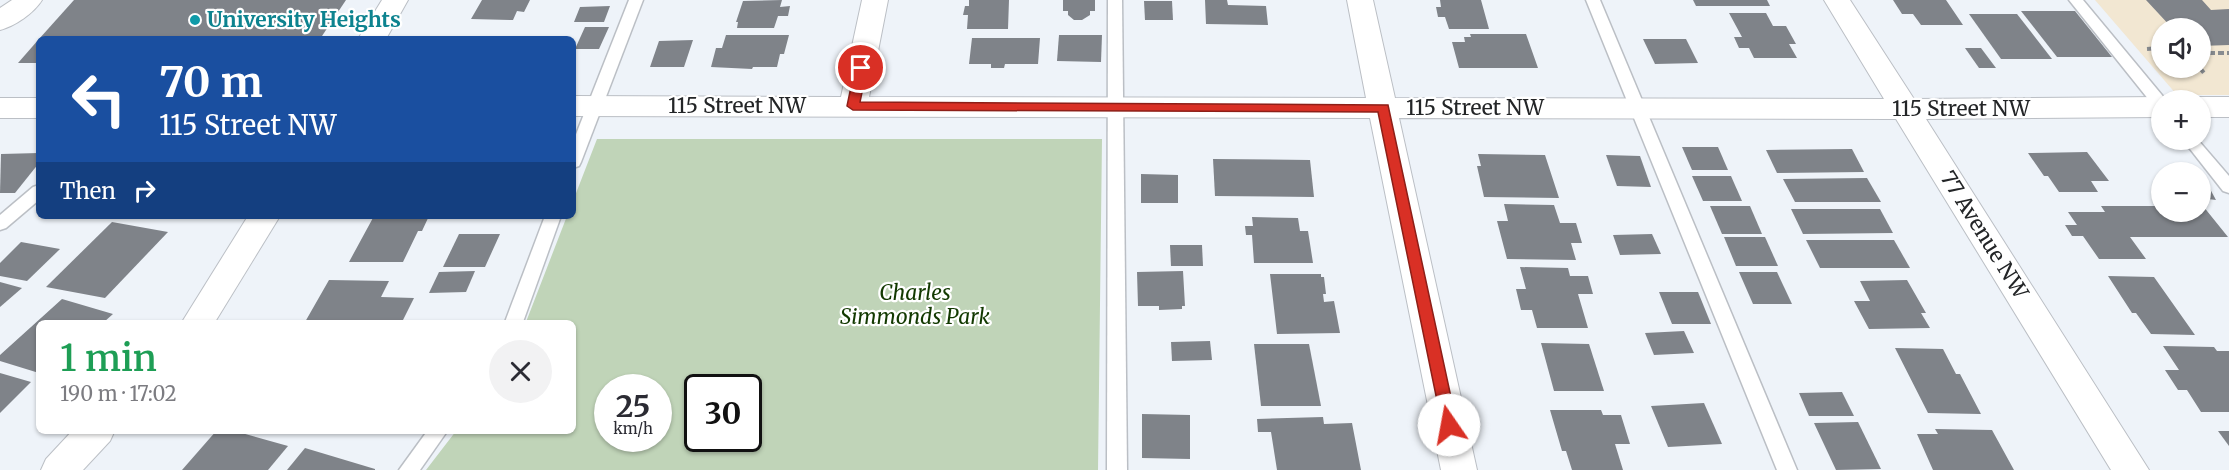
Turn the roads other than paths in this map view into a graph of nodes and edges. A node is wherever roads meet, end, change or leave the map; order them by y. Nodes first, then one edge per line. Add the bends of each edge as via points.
1 (28, 0) edge
2 (395, 0) edge
3 (636, 0) edge
4 (875, 0) edge
5 (1115, 0) edge
6 (1360, 0) edge
7 (1593, 0) edge
8 (1837, 0) edge
9 (2076, 0) edge
10 (0, 21) edge
11 (374, 36) edge
12 (2151, 93) edge
13 (583, 106) edge
14 (853, 106) junction
15 (2151, 107) edge
16 (2211, 107) edge
17 (2229, 107) edge
18 (0, 108) edge
19 (36, 108) edge
20 (1114, 108) junction
21 (1383, 108) junction
22 (1637, 108) junction
23 (1906, 109) junction
24 (576, 145) edge
25 (2198, 150) edge
26 (2229, 187) edge
27 (36, 194) edge
28 (262, 219) edge
29 (552, 219) edge
30 (0, 224) edge
31 (199, 320) edge
32 (515, 320) edge
33 (93, 434) edge
34 (436, 434) edge
35 (59, 470) edge
36 (409, 470) edge
37 (1117, 470) edge
38 (1458, 470) edge
39 (1787, 470) edge
40 (2131, 470) edge

1 - 10 street
2 - 11 street
3 - 13 lane
4 - 14 street
5 - 20 lane
6 - 21 street
7 - 22 lane
8 - 23 street, 77 Avenue NW
9 - 12 lane
13 - 14 street, 115 Street NW
13 - 24 lane
14 - 20 street, 115 Street NW
15 - 23 street, 115 Street NW
16 - 17 street
18 - 19 street
20 - 21 street, 115 Street NW
20 - 37 lane
21 - 22 street, 115 Street NW
21 - 38 street
22 - 23 street, 115 Street NW
22 - 39 lane
23 - 40 street, 77 Avenue NW
25 - 26 lane
27 - 30 lane
28 - 31 street
29 - 32 lane
33 - 35 street
34 - 36 lane

